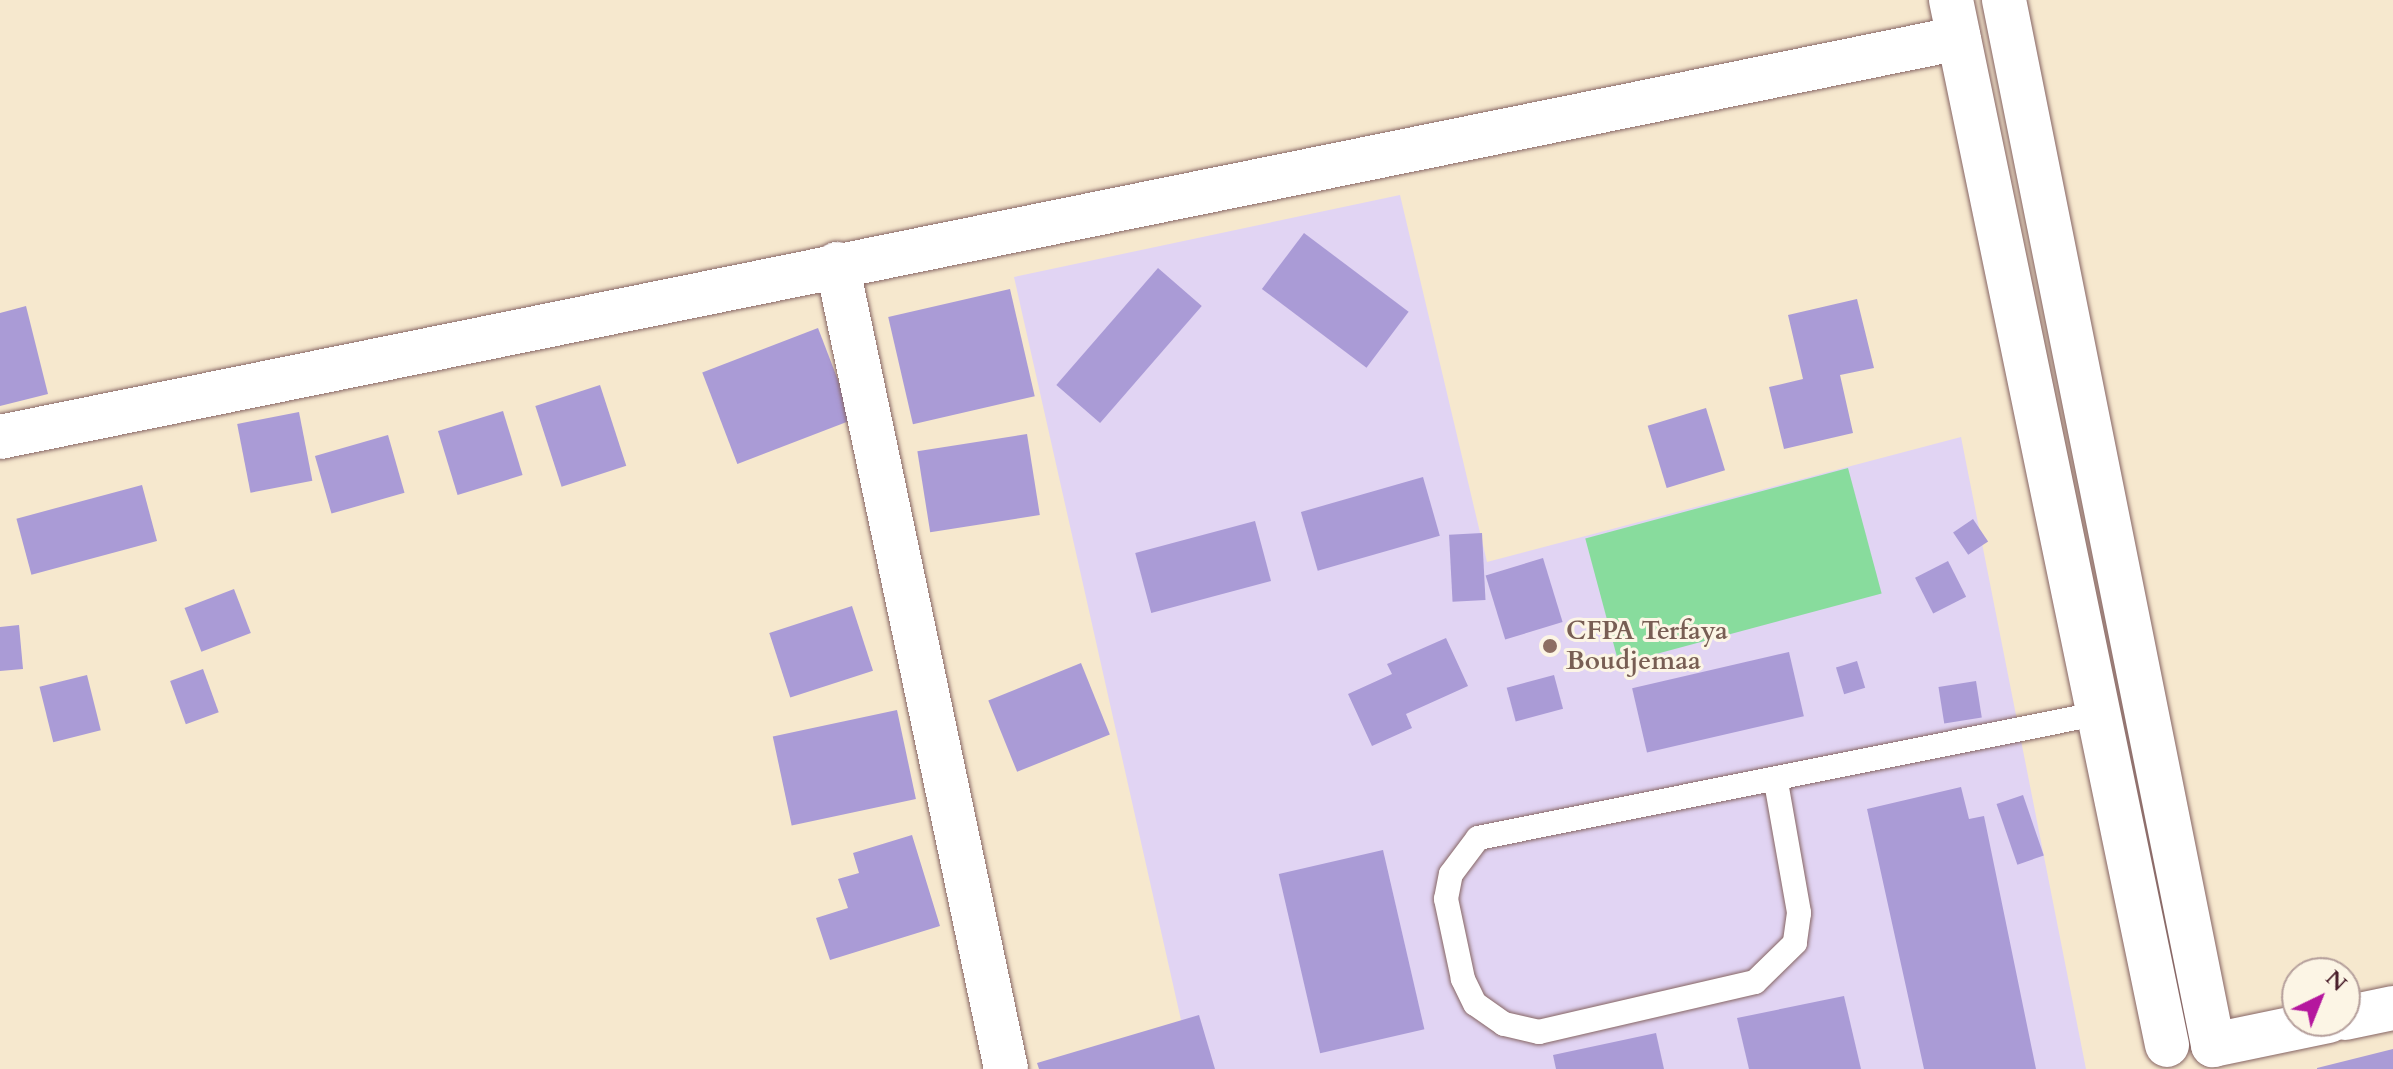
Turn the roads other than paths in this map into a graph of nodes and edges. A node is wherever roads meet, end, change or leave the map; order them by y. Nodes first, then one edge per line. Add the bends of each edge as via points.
1 (2004, 0) edge
2 (1955, 19) edge
3 (837, 264) junction
4 (0, 437) edge
5 (2096, 714) junction
6 (1776, 782) junction
7 (2393, 1008) edge
8 (2361, 1015) edge
9 (2281, 1031) edge
10 (2167, 1045) dead end
11 (1006, 1069) edge

1 - 9 main road via 2213,1045
2 - 3 main road
2 - 5 main road
3 - 4 main road
3 - 11 main road
5 - 6 lane
5 - 10 main road
6 - 6 lane via 1478,838 1451,874 1446,899 1463,979 1475,1004 1504,1024 1539,1032 1755,982 1795,943 1799,913
7 - 8 main road

